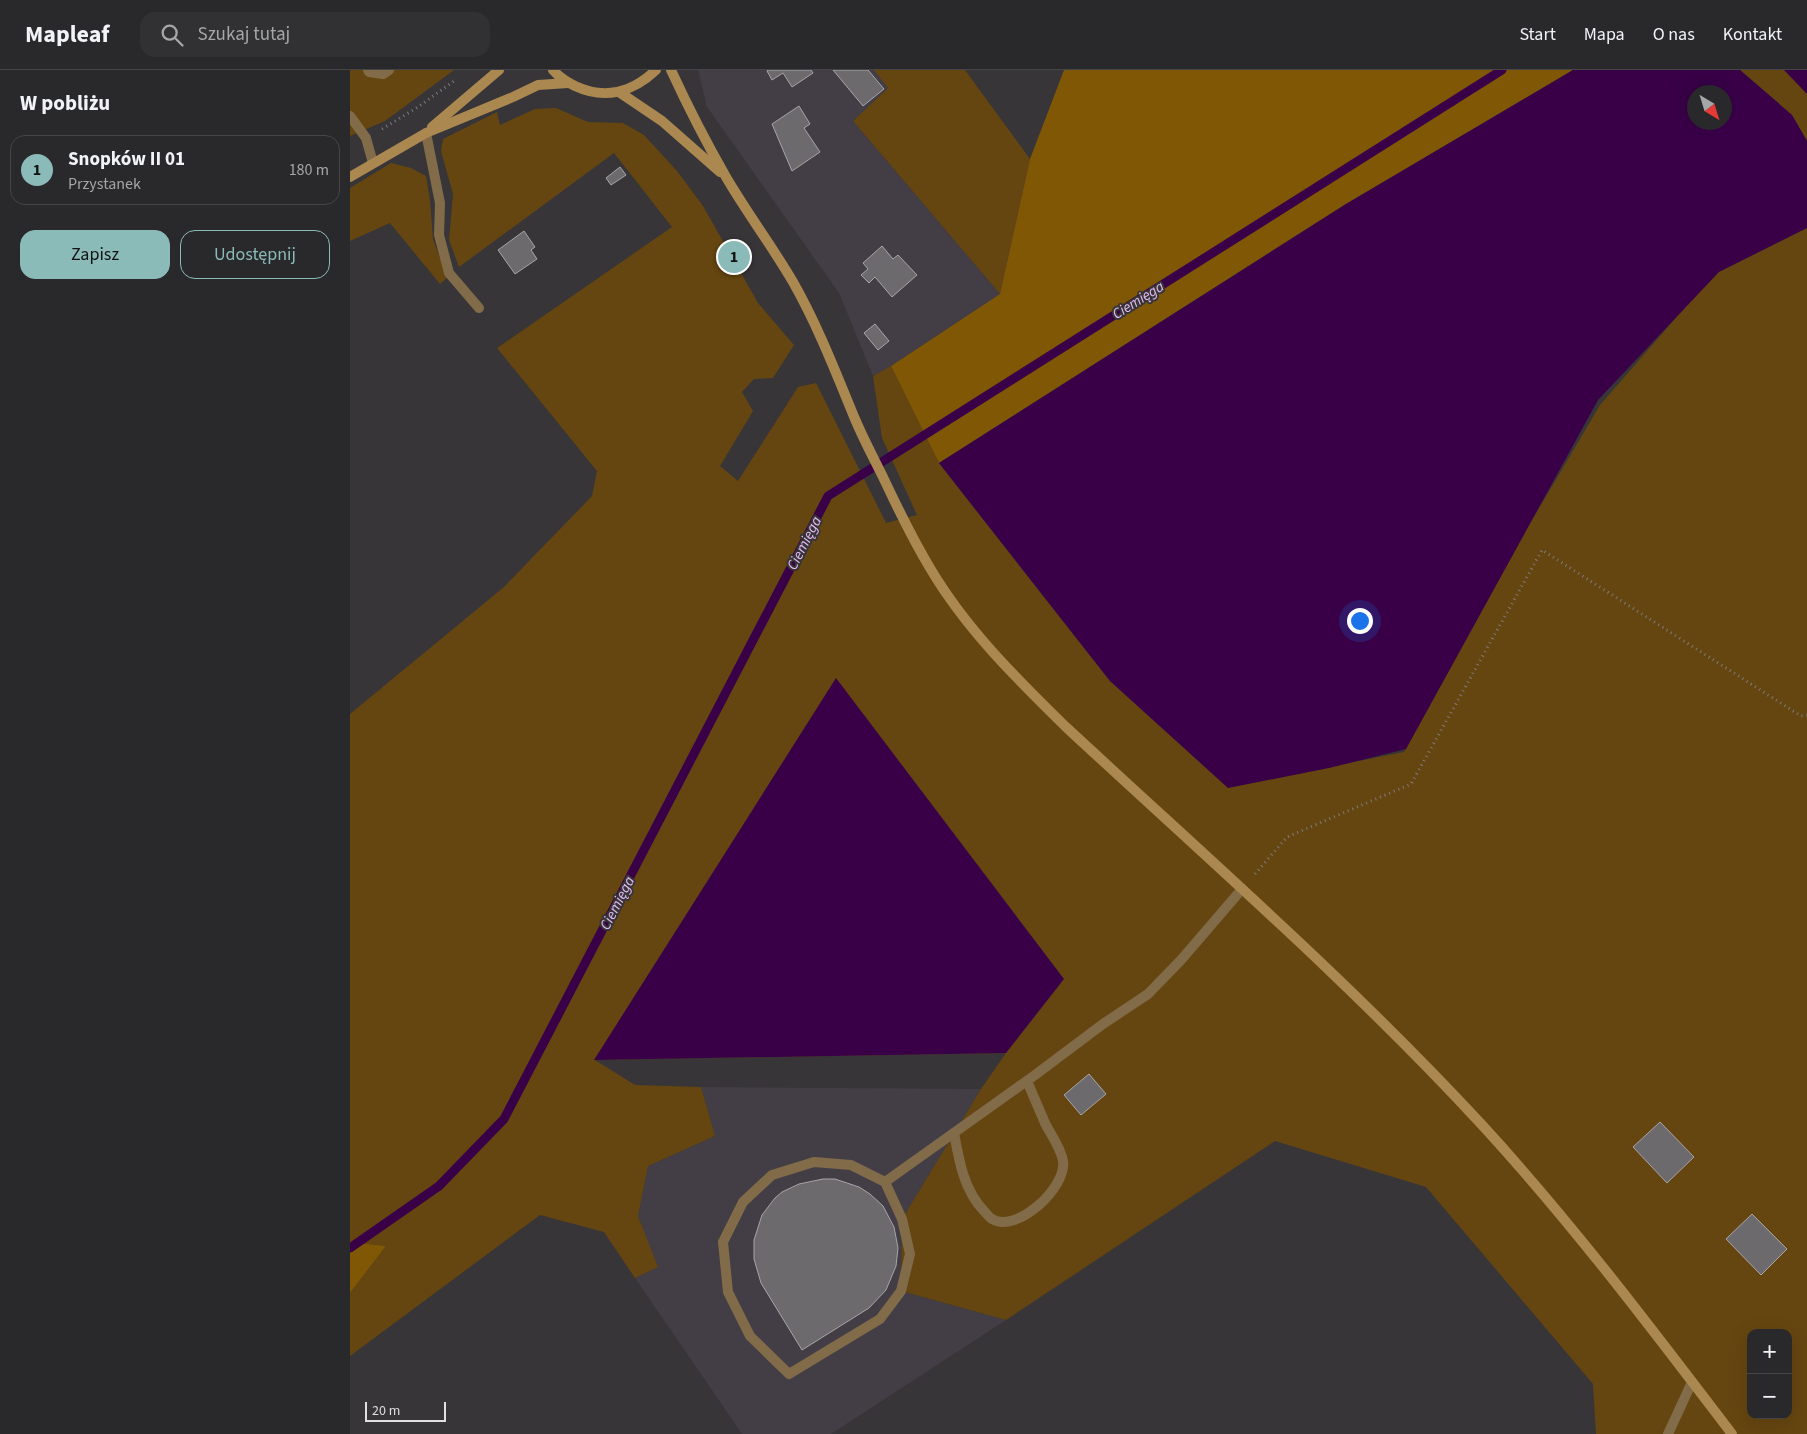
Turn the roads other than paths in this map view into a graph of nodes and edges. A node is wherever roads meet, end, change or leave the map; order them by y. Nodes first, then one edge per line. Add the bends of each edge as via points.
1 (368, 70) edge
2 (389, 70) edge
3 (499, 70) edge
4 (553, 70) edge
5 (656, 70) edge
6 (671, 70) edge
7 (568, 83) junction
8 (619, 92) junction
9 (350, 116) edge
10 (426, 133) junction
11 (373, 163) junction
12 (350, 177) edge
13 (726, 177) junction
14 (479, 308) dead end
15 (1242, 889) junction
16 (1027, 1081) junction
17 (954, 1133) junction
18 (885, 1182) junction
19 (1692, 1382) junction
20 (1668, 1434) edge
21 (1732, 1434) edge

1 - 2 lane via 383,74
3 - 10 main road
4 - 7 main road
5 - 8 main road via 640,83
6 - 13 main road
7 - 8 main road via 602,94
7 - 10 main road via 538,85
8 - 13 main road via 662,121
9 - 11 lane via 366,138
10 - 11 main road
10 - 14 lane via 440,203 439,235 450,273
11 - 12 main road
13 - 15 main road via 792,281 830,355 855,420 902,516 953,604 995,654 1066,727
15 - 16 lane via 1148,994
15 - 19 main road via 1342,982 1482,1126 1594,1256
16 - 17 lane
16 - 17 lane via 1064,1164 1057,1186 1030,1212 1015,1220 992,1219 977,1203 964,1178
17 - 18 lane
18 - 18 lane via 851,1165 814,1162 772,1175 742,1202 723,1242 728,1292 750,1336 789,1374 880,1319 901,1291 910,1254 902,1219
19 - 20 lane
19 - 21 main road

